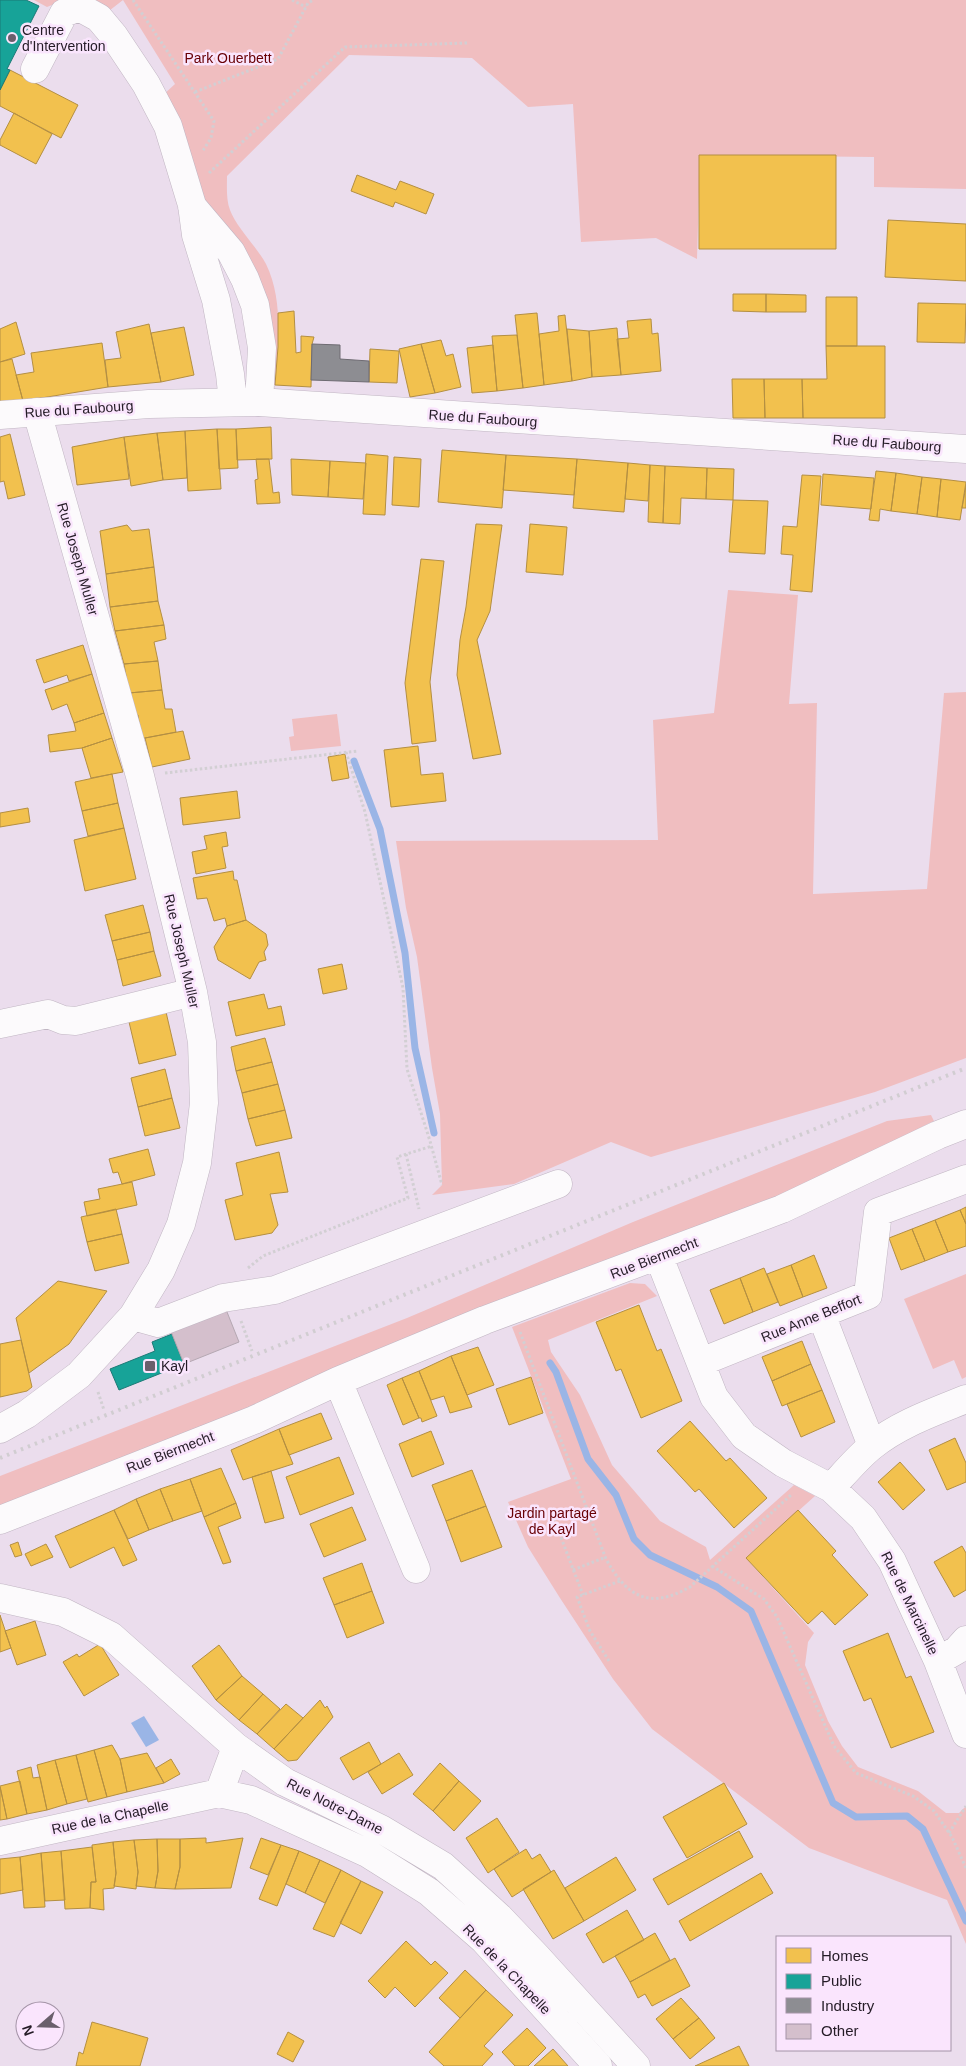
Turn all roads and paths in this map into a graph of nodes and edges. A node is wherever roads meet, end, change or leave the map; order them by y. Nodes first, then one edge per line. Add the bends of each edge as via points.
1 (133, 0) edge
2 (292, 0) edge
3 (312, 0) edge
4 (306, 7) junction
5 (468, 43) dead end
6 (35, 69) dead end
7 (195, 92) junction
8 (188, 192) junction
9 (246, 402) junction
10 (37, 412) junction
11 (0, 415) edge
12 (966, 449) edge
13 (358, 751) dead end
14 (346, 752) junction
15 (140, 776) junction
16 (193, 992) junction
17 (0, 1024) edge
18 (966, 1124) edge
19 (432, 1146) junction
20 (406, 1154) junction
21 (966, 1179) edge
22 (558, 1184) dead end
23 (442, 1185) dead end
24 (425, 1233) junction
25 (659, 1257) junction
26 (248, 1268) dead end
27 (232, 1297) junction
28 (512, 1310) junction
29 (821, 1314) junction
30 (133, 1316) junction
31 (252, 1351) dead end
32 (701, 1362) junction
33 (338, 1381) junction
34 (966, 1399) edge
35 (0, 1429) edge
36 (872, 1446) junction
37 (821, 1482) junction
38 (552, 1514) dead end
39 (0, 1520) edge
40 (606, 1557) junction
41 (712, 1566) junction
42 (416, 1569) dead end
43 (573, 1570) junction
44 (620, 1581) junction
45 (583, 1595) junction
46 (0, 1598) edge
47 (966, 1640) edge
48 (609, 1661) dead end
49 (938, 1661) junction
50 (966, 1734) edge
51 (236, 1748) junction
52 (219, 1793) junction
53 (966, 1806) edge
54 (949, 1833) junction
55 (0, 1841) edge
56 (966, 1868) edge
57 (598, 2066) edge
58 (636, 2066) edge

1 - 7 path
2 - 4 path
3 - 4 path
4 - 7 path via 278,59
5 - 8 path via 345,47
6 - 8 street via 64,13 79,8 99,18 146,84 168,126
7 - 8 path via 214,120 214,129
8 - 9 street via 196,235 216,300 230,374
8 - 9 street via 231,252 254,305 262,348
9 - 10 street, Rue du Faubourg via 149,404
9 - 12 street, Rue du Faubourg
10 - 11 street, Rue du Faubourg
10 - 15 street, Rue Joseph Muller
13 - 14 path
14 - 15 path
14 - 19 path via 365,812 403,988 406,1069
15 - 16 street, Rue Joseph Muller
16 - 17 street via 76,1021 48,1014
16 - 30 street, Rue Joseph Muller via 202,1042 204,1103 197,1163 181,1224 161,1270
18 - 25 street, Rue Biermecht via 782,1209
19 - 20 path
19 - 23 path
20 - 24 path
20 - 26 path via 398,1156 408,1198 263,1256
21 - 29 street, Rue Anne Beffort via 878,1212 868,1295
22 - 24 street
24 - 27 street via 275,1290
25 - 28 street, Rue Biermecht
25 - 32 street, Rue de Marcinelle
27 - 30 street via 158,1323
27 - 31 path
28 - 33 street, Rue Biermecht
28 - 40 path
29 - 32 street, Rue Anne Beffort
29 - 36 street
30 - 35 street, Rue Joseph Muller via 79,1375 27,1414
32 - 37 street, Rue de Marcinelle via 714,1397 744,1436 783,1463
33 - 39 street, Rue Biermecht via 254,1420
33 - 42 street
34 - 36 street via 907,1425
36 - 37 street
37 - 41 path
37 - 49 street, Rue de Marcinelle via 863,1518 892,1561
38 - 43 path
40 - 43 path
40 - 44 path
41 - 44 path via 675,1596 651,1599 631,1592
41 - 54 path via 764,1598 778,1617 834,1746 856,1773 913,1796 934,1811
43 - 45 path
44 - 45 path
45 - 48 path via 577,1597 590,1631
46 - 51 street, Rue Notre-Dame via 63,1612 111,1636
47 - 49 street via 957,1650
49 - 50 street, Rue de Marcinelle
51 - 52 street
51 - 58 street, Rue Notre-Dame via 285,1782 381,1829 443,1866 531,1950
52 - 55 street, Rue de la Chapelle
52 - 57 street, Rue de la Chapelle via 251,1800 367,1853 428,1892 484,1940
53 - 54 path
54 - 56 path

